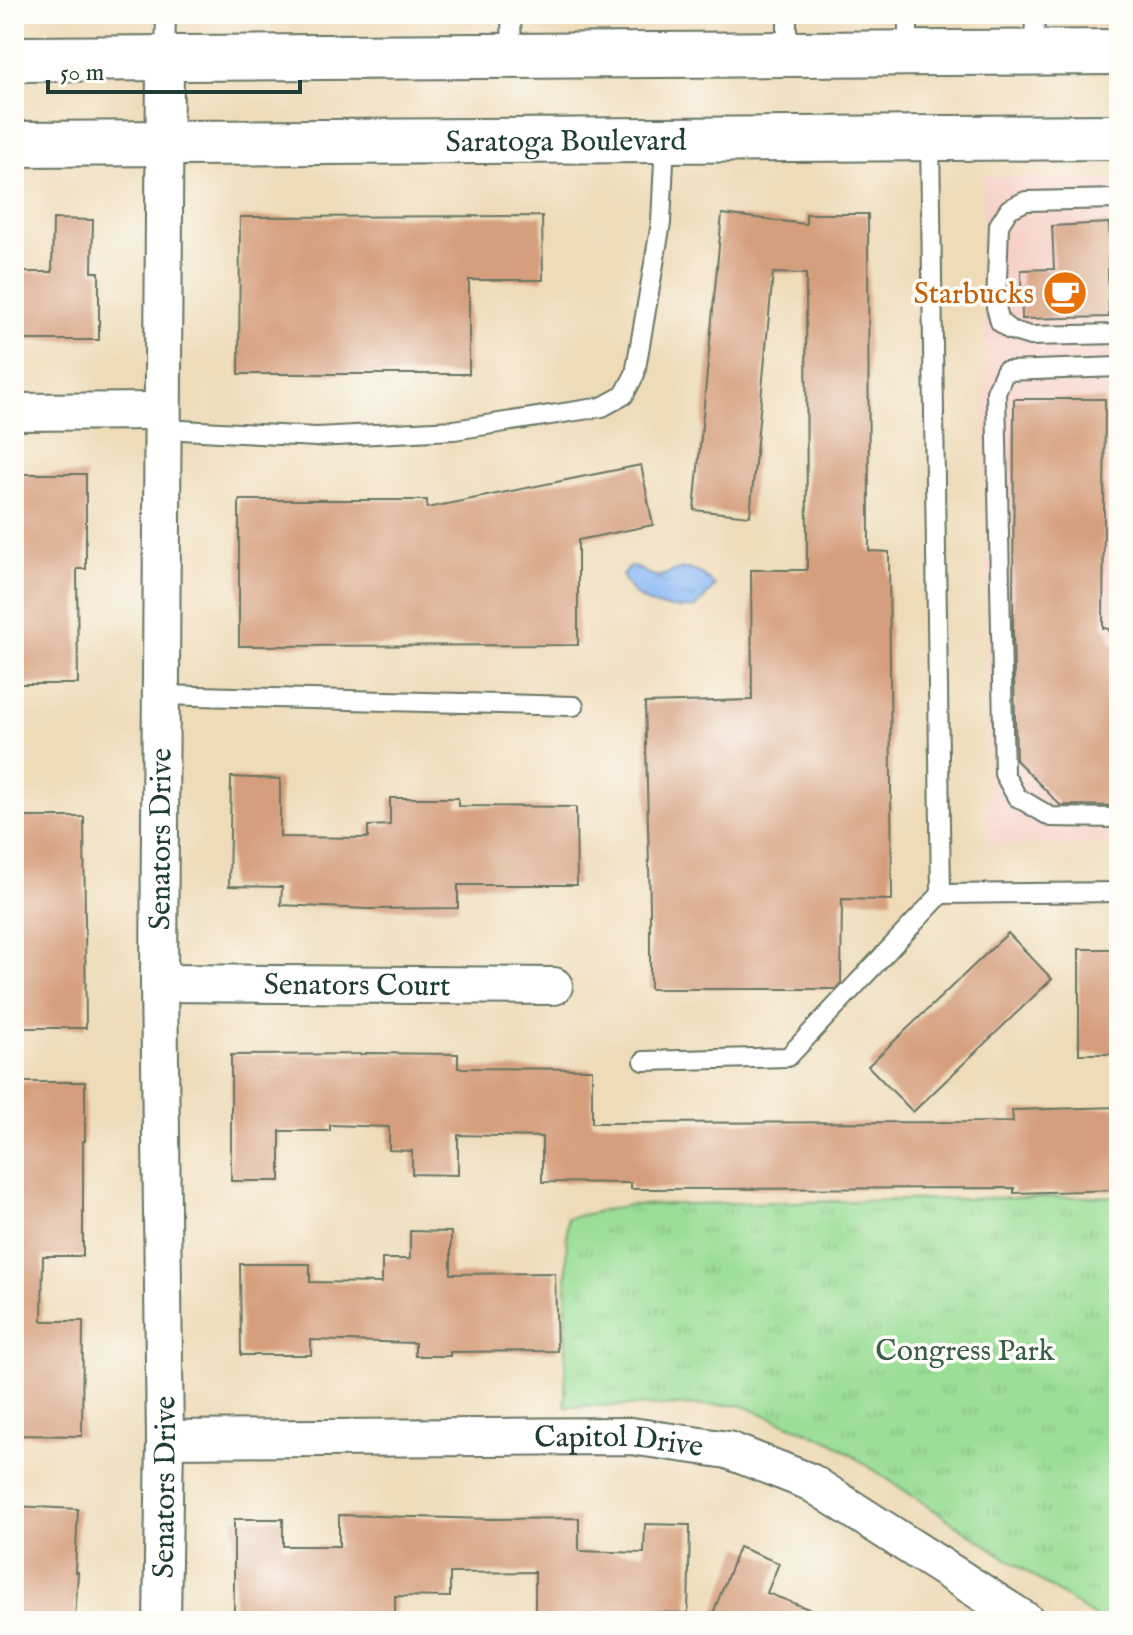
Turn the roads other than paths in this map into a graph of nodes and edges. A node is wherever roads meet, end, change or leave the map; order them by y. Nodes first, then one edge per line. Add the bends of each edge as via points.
1 (166, 14) edge
2 (787, 34) edge
3 (908, 34) edge
4 (1034, 34) edge
5 (511, 35) edge
6 (1119, 52) edge
7 (14, 59) edge
8 (165, 59) junction
9 (1119, 137) edge
10 (930, 139) junction
11 (665, 140) junction
12 (164, 143) junction
13 (14, 144) edge
14 (1119, 199) edge
15 (1119, 334) edge
16 (1119, 367) edge
17 (14, 412) edge
18 (162, 420) junction
19 (161, 695) junction
20 (574, 706) dead end
21 (1119, 818) edge
22 (1119, 892) edge
23 (941, 894) junction
24 (159, 983) junction
25 (554, 986) dead end
26 (644, 1061) dead end
27 (165, 1439) junction
28 (162, 1621) edge
29 (1026, 1621) edge

1 - 8 lane
2 - 3 main road
2 - 5 main road
3 - 4 main road
4 - 6 main road
5 - 8 main road
7 - 8 main road
8 - 12 street, Senators Drive
9 - 10 main road, Saratoga Boulevard
10 - 11 main road, Saratoga Boulevard
10 - 23 lane
11 - 12 main road, Saratoga Boulevard
11 - 18 lane via 661,223 635,374 624,395 602,407 454,430 316,437
12 - 13 main road, Saratoga Boulevard
12 - 18 street, Senators Drive
14 - 15 lane via 1026,201 1009,209 999,225 996,307 1000,322 1030,336
16 - 21 lane via 1005,371 996,392 1004,774 1017,797 1051,817
17 - 18 street
18 - 19 street, Senators Drive
19 - 20 lane
19 - 24 street, Senators Drive
22 - 23 lane
23 - 26 lane via 788,1057
24 - 25 street, Senators Court
24 - 27 street, Senators Drive
27 - 28 street, Senators Drive
27 - 29 street, Capitol Drive via 631,1436 728,1450 810,1482

